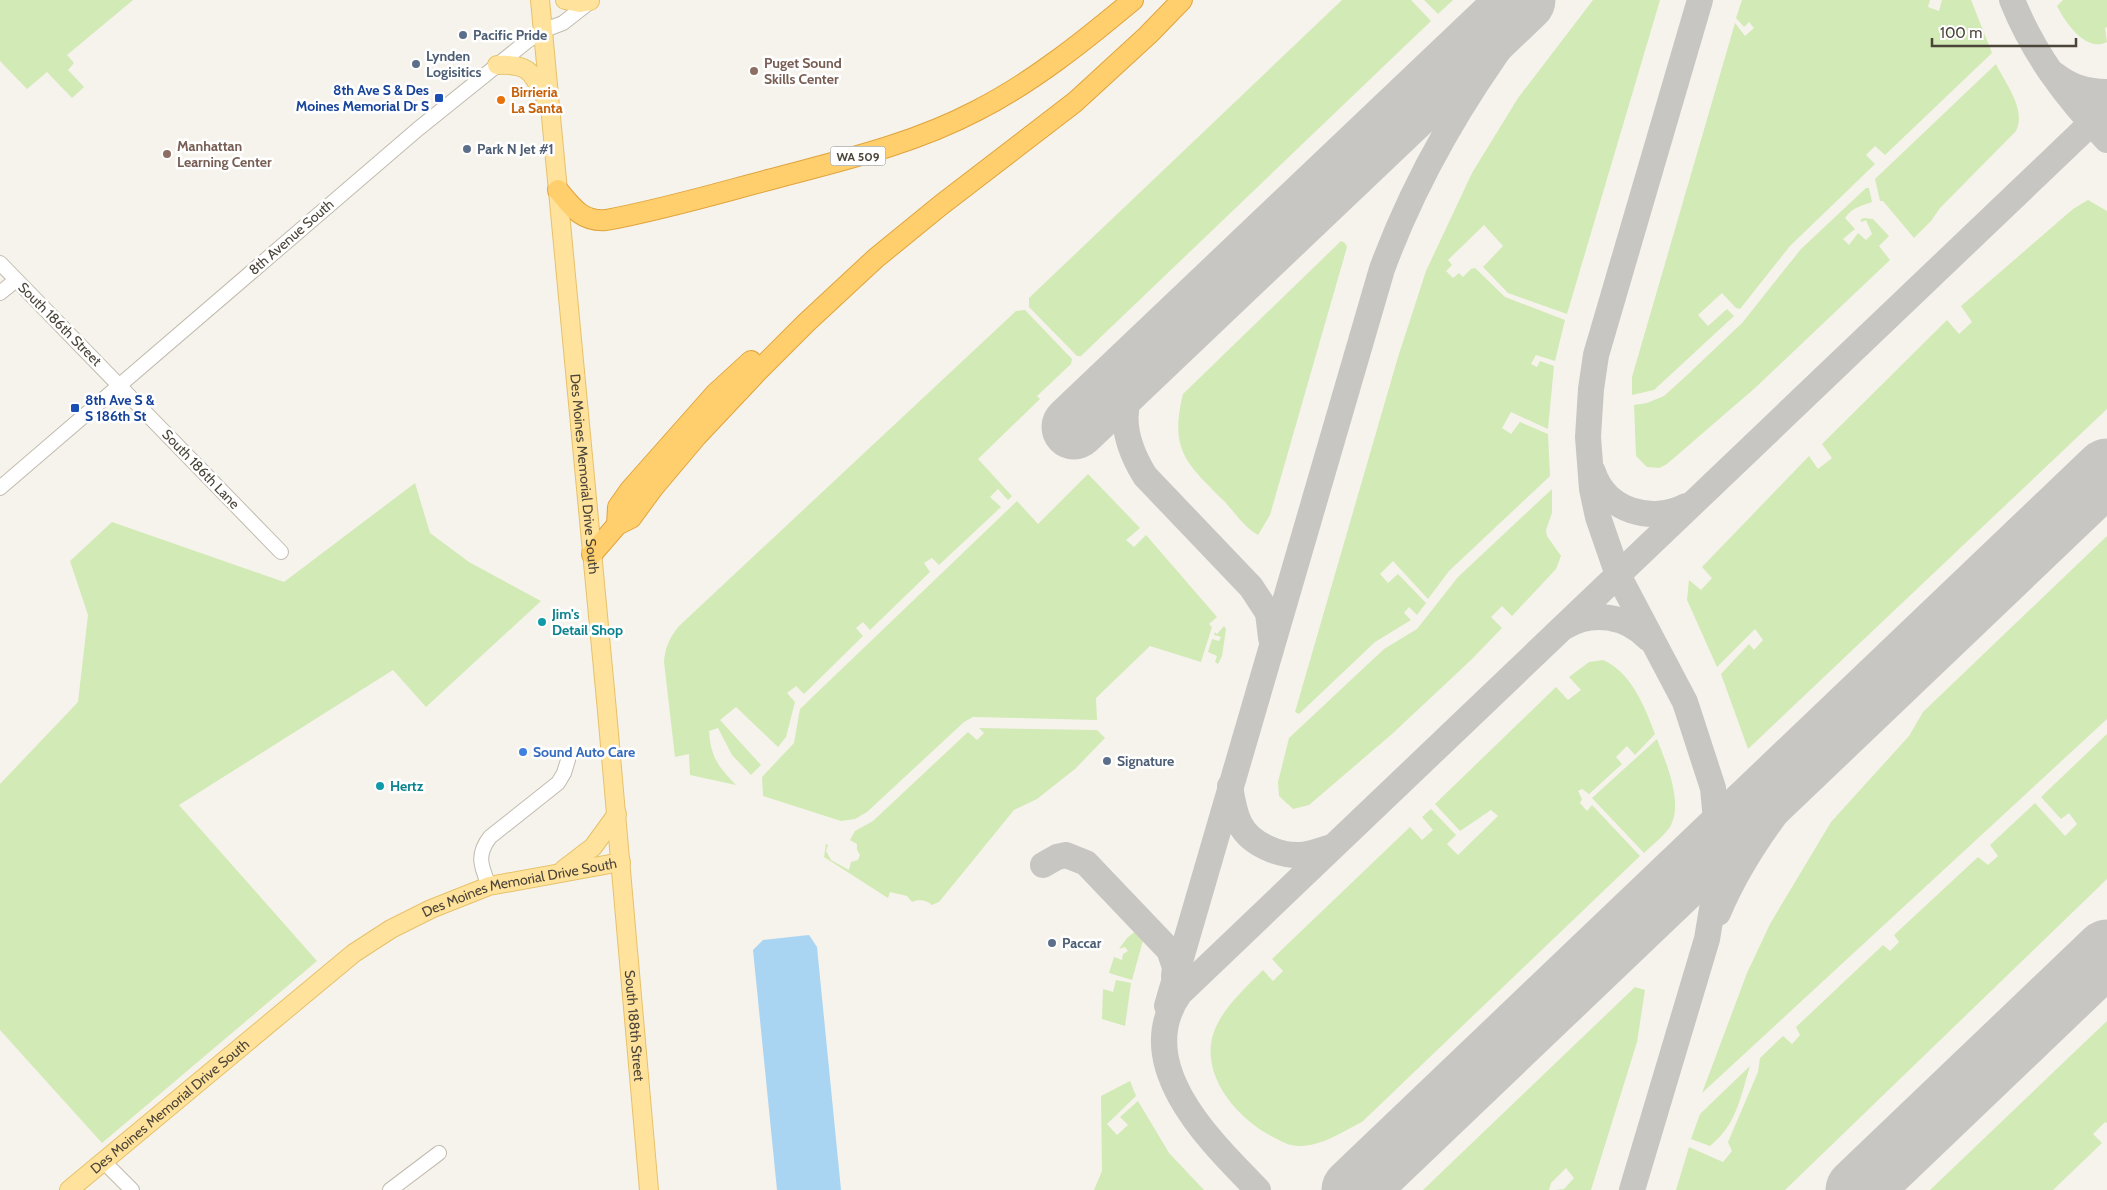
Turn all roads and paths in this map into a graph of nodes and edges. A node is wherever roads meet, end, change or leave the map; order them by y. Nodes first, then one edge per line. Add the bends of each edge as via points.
1 (540, 0) edge
2 (566, 0) edge
3 (1133, 0) edge
4 (1168, 0) edge
5 (1182, 0) edge
6 (591, 1) edge
7 (542, 31) junction
8 (497, 65) junction
9 (551, 108) junction
10 (558, 190) junction
11 (0, 263) edge
12 (16, 280) junction
13 (0, 293) edge
14 (121, 385) junction
15 (0, 488) edge
16 (617, 525) junction
17 (281, 552) dead end
18 (592, 554) junction
19 (568, 760) dead end
20 (617, 814) junction
21 (621, 862) junction
22 (558, 874) junction
23 (489, 886) junction
24 (439, 1153) dead end
25 (103, 1161) junction
26 (69, 1190) edge
27 (132, 1190) edge
28 (390, 1190) edge
29 (650, 1190) edge

1 - 7 main road, Des Moines Memorial Drive South
2 - 6 main road
3 - 10 highway, WA 509 via 1016,89 936,131 891,146 606,220 593,220 581,215
4 - 16 highway via 1087,78 912,215 716,393 630,490 618,507
5 - 16 highway via 1075,102 942,204 876,258 820,310 735,395 653,488 631,518
6 - 7 street, 8th Avenue South via 563,23
7 - 8 street, 8th Avenue South
7 - 9 main road, Des Moines Memorial Drive South
8 - 9 main road via 515,64 530,70
8 - 14 street, 8th Avenue South
9 - 10 main road, Des Moines Memorial Drive South
10 - 18 main road, Des Moines Memorial Drive South
11 - 12 street, South 186th Street
12 - 13 street
12 - 14 street, South 186th Street
14 - 15 street, 8th Avenue South
14 - 17 street, South 186th Lane
16 - 18 highway
18 - 20 main road, Des Moines Memorial Drive South
19 - 23 street via 558,783 483,846 480,862
20 - 21 main road, Des Moines Memorial Drive South
20 - 22 main road via 594,847
21 - 22 main road, Des Moines Memorial Drive South
21 - 29 main road, South 188th Street
22 - 23 main road, Des Moines Memorial Drive South
23 - 25 main road, Des Moines Memorial Drive South via 407,921 354,953
24 - 28 street
25 - 26 main road, Des Moines Memorial Drive South
25 - 27 street

